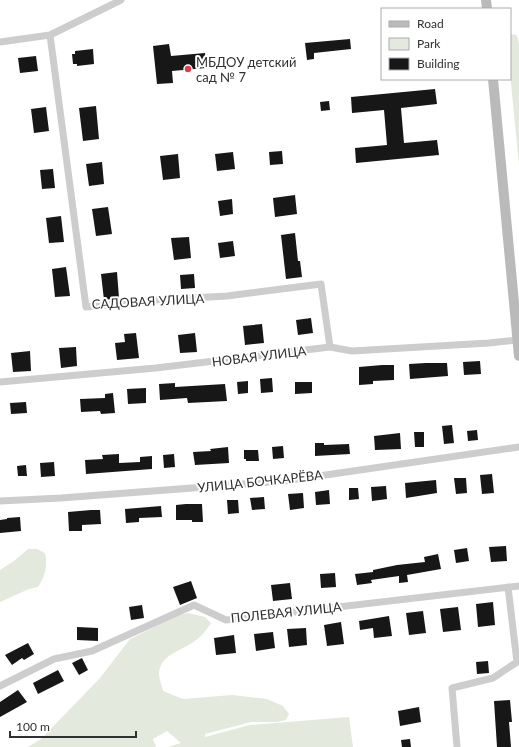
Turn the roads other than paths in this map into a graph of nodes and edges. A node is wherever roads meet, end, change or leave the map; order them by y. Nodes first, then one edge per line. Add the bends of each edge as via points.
1 (121, 0) edge
2 (50, 35) junction
3 (0, 42) edge
4 (493, 80) edge
5 (518, 340) junction
6 (330, 347) junction
7 (519, 356) edge
8 (0, 382) edge
9 (519, 447) edge
10 (0, 501) edge
11 (519, 586) edge
12 (508, 587) junction
13 (0, 686) edge
14 (457, 747) edge

1 - 2 street
2 - 3 street
2 - 6 street, САДОВАЯ УЛИЦА via 86,307 227,296 321,284
4 - 5 main road
5 - 6 street, НОВАЯ УЛИЦА via 352,351
5 - 7 main road
6 - 8 street, НОВАЯ УЛИЦА via 156,368
9 - 10 street, УЛИЦА БОЧКАРЁВА via 284,481
11 - 12 street, ПОЛЕВАЯ УЛИЦА
12 - 13 street, ПОЛЕВАЯ УЛИЦА via 226,620 194,606 92,651 54,659
12 - 14 street via 517,662 493,678 452,688

